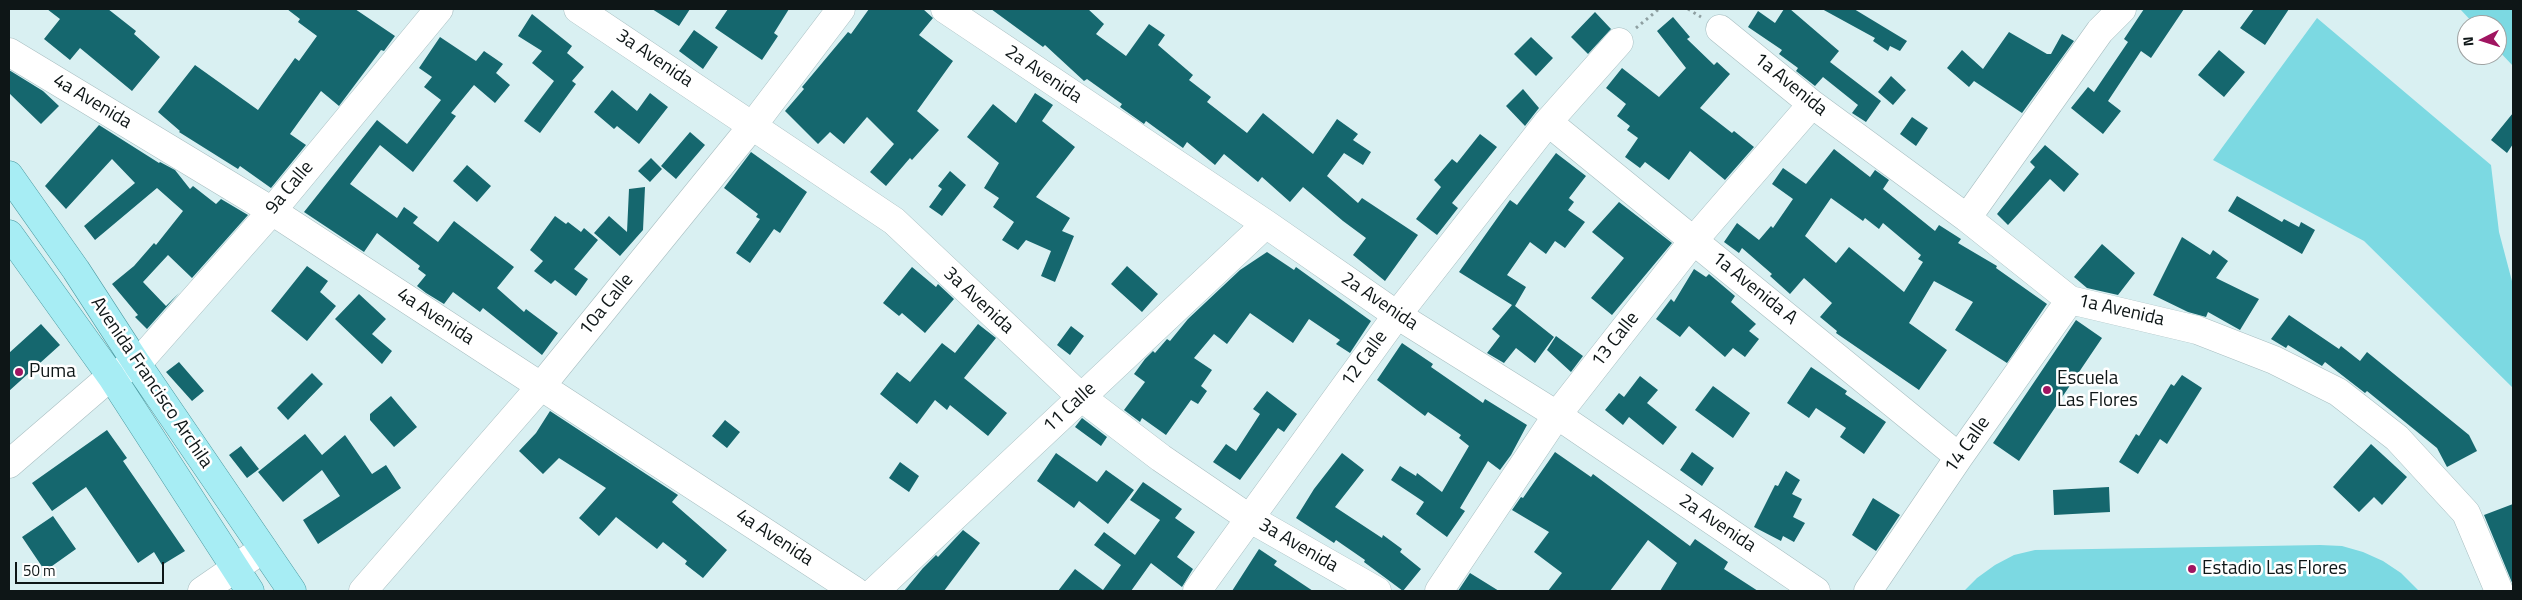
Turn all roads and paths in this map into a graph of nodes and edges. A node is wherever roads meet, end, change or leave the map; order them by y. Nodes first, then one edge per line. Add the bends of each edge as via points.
1 (438, 9) edge
2 (578, 9) edge
3 (841, 9) edge
4 (945, 9) edge
5 (1659, 9) edge
6 (2122, 9) edge
7 (1720, 29) dead end
8 (1619, 42) joint
9 (9, 52) edge
10 (1812, 104) junction
11 (1548, 122) junction
12 (753, 125) junction
13 (9, 175) edge
14 (272, 211) junction
15 (1967, 218) junction
16 (1266, 224) junction
17 (9, 234) edge
18 (1694, 240) junction
19 (2070, 300) junction
20 (1396, 315) junction
21 (136, 364) junction
22 (111, 376) junction
23 (542, 385) junction
24 (1081, 398) junction
25 (1557, 415) junction
26 (1959, 457) junction
27 (9, 464) edge
28 (1249, 518) junction
29 (263, 549) junction
30 (235, 569) junction
31 (202, 591) edge
32 (250, 591) edge
33 (292, 591) edge
34 (363, 591) edge
35 (855, 591) edge
36 (875, 591) edge
37 (1197, 591) edge
38 (1377, 591) edge
39 (1439, 591) edge
40 (1816, 591) edge
41 (1868, 591) edge
42 (2499, 591) edge

1 - 14 street, 9a Calle
2 - 12 street, 3a Avenida
3 - 12 street, 10a Calle
4 - 16 street, 2a Avenida
5 - 8 path
6 - 15 street via 2100,32
7 - 10 street, 1a Avenida
8 - 11 street, 12 Calle
9 - 14 street, 4a Avenida
10 - 15 street, 1a Avenida
10 - 18 street, 13 Calle
11 - 18 street, 1a Avenida A
11 - 20 street, 12 Calle
12 - 23 street, 10a Calle
12 - 24 street, 3a Avenida via 894,221
13 - 21 main road, Avenida Francisco Archila via 76,270
14 - 21 street, 9a Calle
14 - 23 street, 4a Avenida
15 - 19 street, 1a Avenida
16 - 20 street, 2a Avenida
16 - 24 street, 11 Calle
17 - 22 main road, Avenida Francisco Archila
18 - 25 street, 13 Calle
18 - 26 street, 1a Avenida A
19 - 26 street, 14 Calle
19 - 42 street, 1a Avenida via 2197,330 2274,360 2338,392 2397,438 2466,514
20 - 25 street, 2a Avenida
20 - 28 street, 12 Calle
21 - 22 street
21 - 29 main road, Avenida Francisco Archila
22 - 27 street
22 - 30 main road, Avenida Francisco Archila
23 - 34 street, 10a Calle
23 - 35 street, 4a Avenida
24 - 28 street, 3a Avenida
24 - 36 street, 11 Calle
25 - 39 street, 13 Calle
25 - 40 street, 2a Avenida
26 - 41 street, 14 Calle
28 - 37 street, 12 Calle
28 - 38 street, 3a Avenida
29 - 30 street
29 - 33 main road, Avenida Francisco Archila
30 - 31 street
30 - 32 main road, Avenida Francisco Archila

